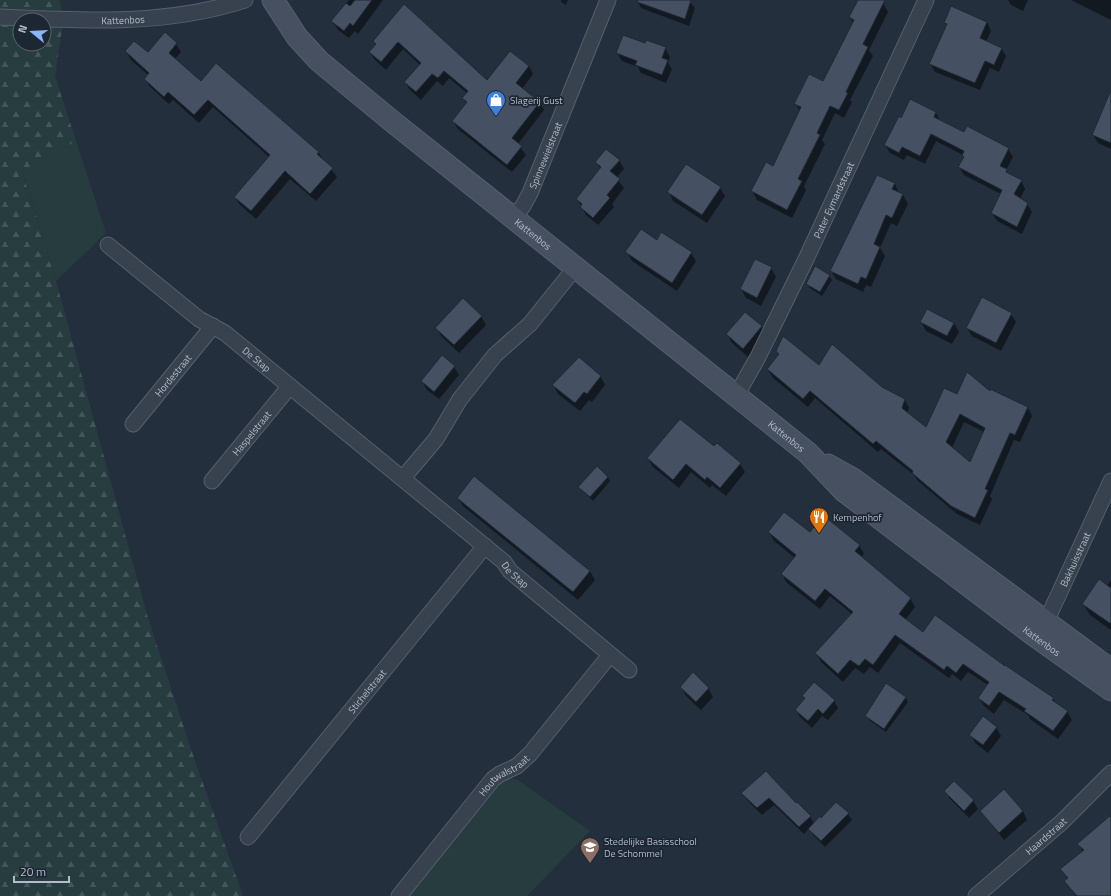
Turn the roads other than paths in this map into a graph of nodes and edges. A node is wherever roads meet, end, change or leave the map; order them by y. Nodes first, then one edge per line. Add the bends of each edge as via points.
1 (245, 0) edge
2 (273, 0) edge
3 (608, 0) edge
4 (926, 0) edge
5 (0, 17) edge
6 (513, 218) junction
7 (108, 245) dead end
8 (575, 268) junction
9 (213, 326) junction
10 (290, 386) junction
11 (736, 396) junction
12 (133, 424) dead end
13 (403, 478) junction
14 (212, 481) dead end
15 (1111, 481) edge
16 (485, 546) junction
17 (1040, 629) junction
18 (610, 655) junction
19 (629, 670) dead end
20 (1111, 670) edge
21 (1111, 690) edge
22 (1111, 773) edge
23 (248, 837) dead end
24 (399, 896) edge
25 (976, 896) edge

1 - 5 street, Kattenbos via 223,7 128,21
2 - 6 main road, Kattenbos via 297,36 319,61
3 - 6 street, Spinnewielstraat via 530,193
4 - 11 street, Pater Eymardstraat via 807,257
6 - 8 main road, Kattenbos
7 - 9 street, De Stap via 199,319
8 - 11 main road, Kattenbos
8 - 13 street via 530,324 495,355 460,400 436,439
9 - 10 street, De Stap
9 - 12 street, Hordestraat
10 - 13 street, De Stap
10 - 14 street, Haspelstraat
11 - 17 main road, Kattenbos via 808,453 844,491
13 - 16 street, De Stap
15 - 17 street, Bakhuisstraat
16 - 18 street, De Stap via 504,562 510,571
16 - 23 street, Stichelstraat
17 - 20 main road, Kattenbos
17 - 21 main road, Kattenbos
18 - 19 street, De Stap
18 - 24 street, Houtwalstraat via 530,754 517,766 493,779
22 - 25 street, Haardstraat via 1062,822

